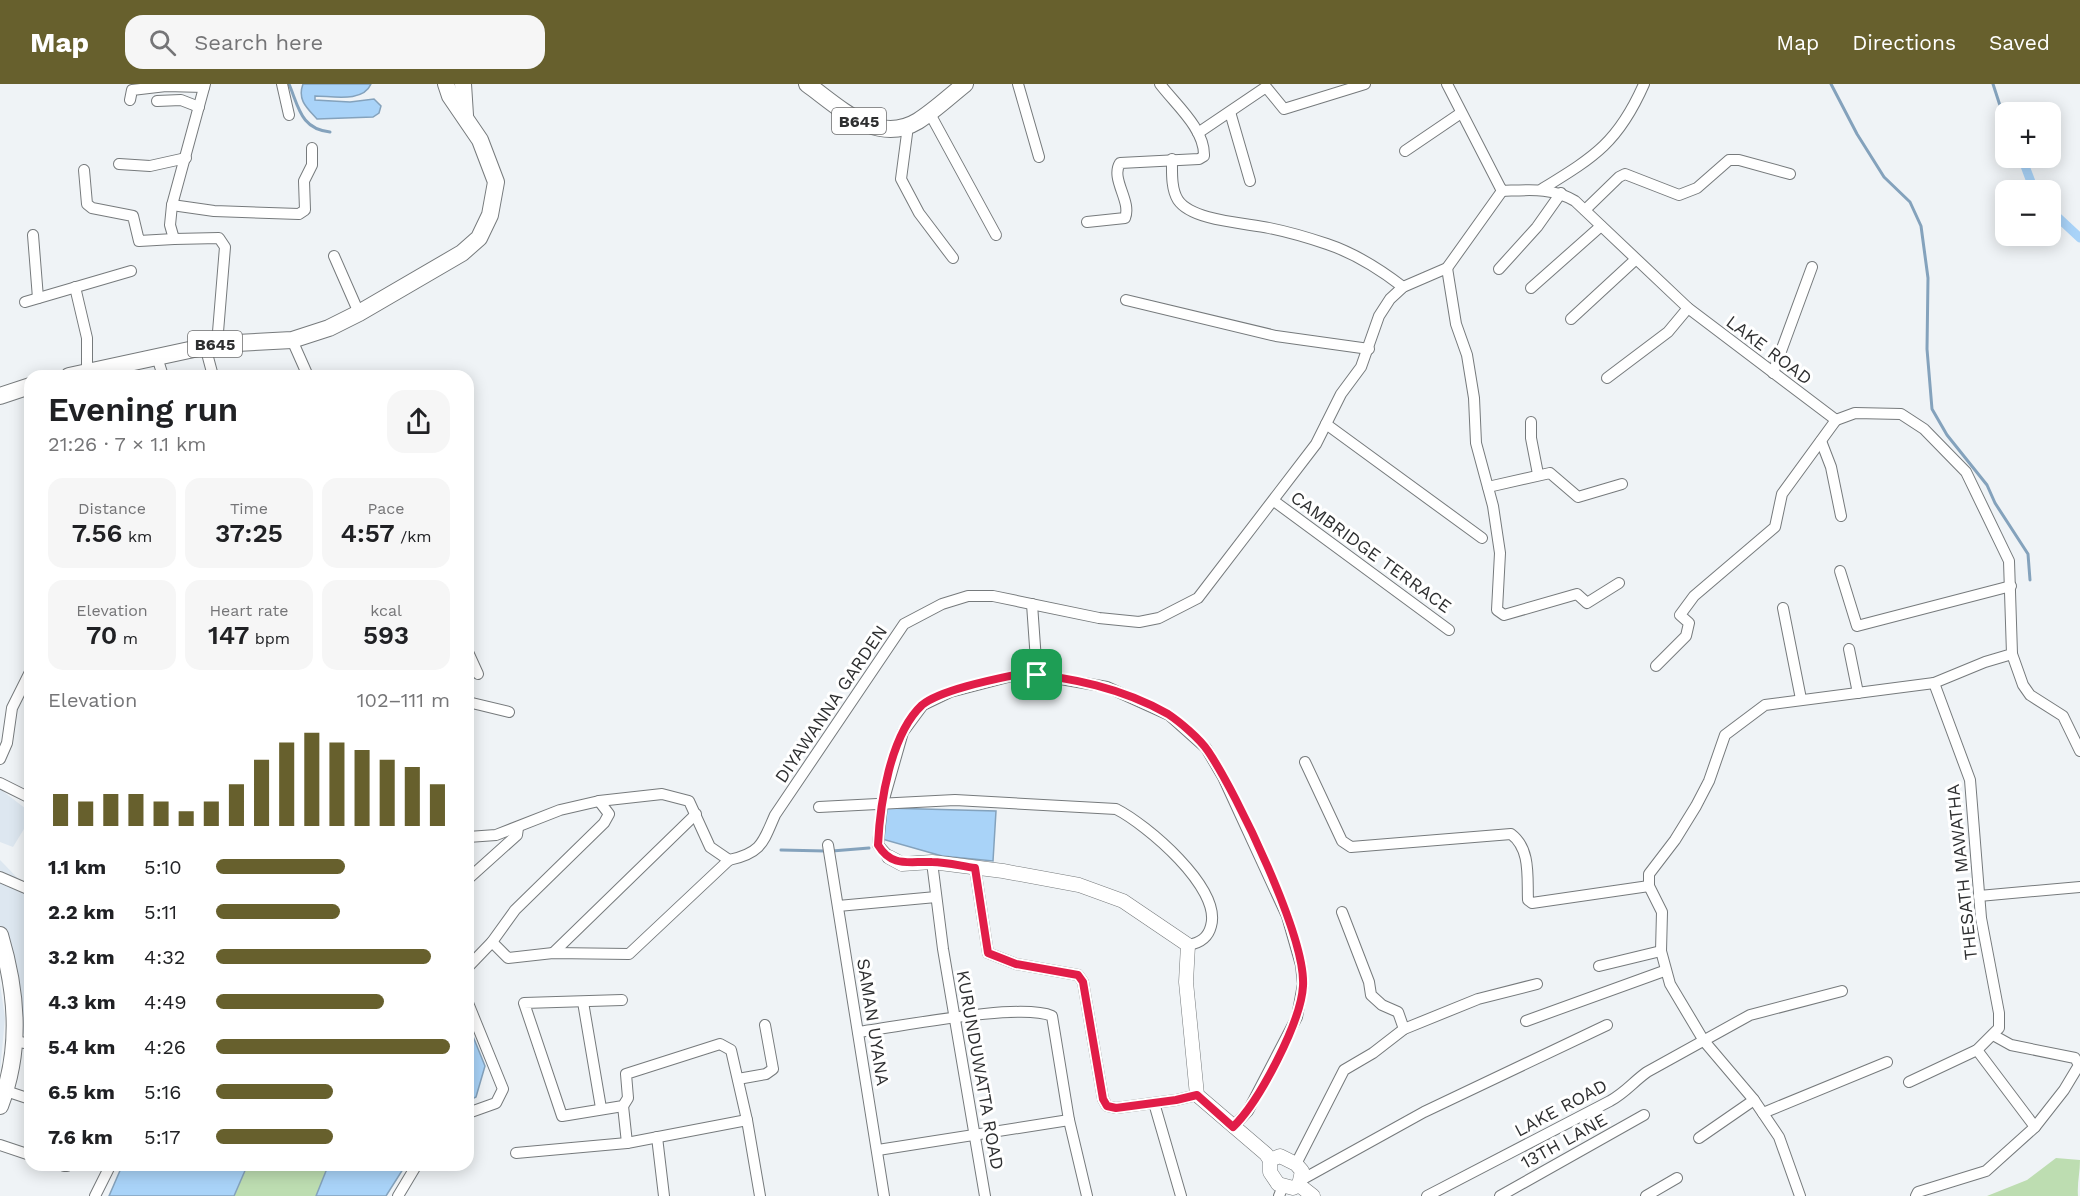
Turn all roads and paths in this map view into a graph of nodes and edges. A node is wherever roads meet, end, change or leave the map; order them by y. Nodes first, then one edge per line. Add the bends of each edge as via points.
1 (282, 84) edge
2 (446, 84) edge
3 (463, 84) edge
4 (807, 84) edge
5 (965, 84) edge
6 (1018, 84) edge
7 (1160, 84) edge
8 (1448, 84) edge
9 (1644, 84) edge
10 (205, 86) edge
11 (1358, 86) edge
12 (130, 100) dead end
13 (158, 101) dead end
14 (199, 106) junction
15 (929, 112) junction
16 (1230, 112) junction
17 (1461, 113) junction
18 (289, 115) dead end
19 (465, 115) junction
20 (908, 126) junction
21 (1198, 133) junction
22 (312, 148) dead end
23 (1405, 151) dead end
24 (1039, 157) dead end
25 (186, 158) junction
26 (1172, 159) junction
27 (119, 164) dead end
28 (84, 170) dead end
29 (1790, 174) dead end
30 (1250, 181) dead end
31 (1542, 189) junction
32 (1502, 191) junction
33 (1561, 193) junction
34 (172, 204) junction
35 (1585, 210) junction
36 (1087, 222) dead end
37 (1601, 226) junction
38 (33, 235) dead end
39 (996, 235) dead end
40 (174, 239) junction
41 (334, 256) dead end
42 (953, 258) dead end
43 (1635, 260) junction
44 (1812, 267) dead end
45 (1447, 268) junction
46 (1499, 269) dead end
47 (131, 271) dead end
48 (75, 287) junction
49 (1403, 287) junction
50 (1531, 288) dead end
51 (38, 298) junction
52 (1126, 300) dead end
53 (25, 302) dead end
54 (1688, 308) junction
55 (359, 313) junction
56 (1571, 319) dead end
57 (292, 340) junction
58 (211, 345) junction
59 (1369, 349) junction
60 (157, 357) junction
61 (87, 370) edge
62 (116, 370) edge
63 (161, 370) edge
64 (213, 370) edge
65 (305, 370) edge
66 (1773, 374) junction
67 (1607, 378) dead end
68 (24, 388) edge
69 (0, 396) edge
70 (1836, 420) junction
71 (1532, 422) dead end
72 (1326, 424) junction
73 (1821, 441) junction
74 (1538, 474) junction
75 (1622, 484) dead end
76 (1488, 487) junction
77 (1274, 501) junction
78 (1841, 516) dead end
79 (1482, 538) dead end
80 (1840, 571) dead end
81 (1619, 583) dead end
82 (2011, 586) junction
83 (1032, 604) junction
84 (1784, 608) dead end
85 (1449, 630) dead end
86 (1849, 648) dead end
87 (2012, 654) junction
88 (474, 665) edge
89 (1656, 666) dead end
90 (478, 674) dead end
91 (1037, 675) junction
92 (1934, 683) junction
93 (24, 685) edge
94 (1858, 693) junction
95 (1801, 699) junction
96 (474, 703) edge
97 (509, 712) dead end
98 (2080, 751) edge
99 (0, 759) edge
100 (1305, 762) dead end
101 (0, 783) edge
102 (24, 795) edge
103 (599, 801) junction
104 (883, 802) junction
105 (819, 807) dead end
106 (696, 814) junction
107 (518, 828) junction
108 (474, 837) edge
109 (829, 849) dead end
110 (889, 857) joint
111 (729, 860) junction
112 (932, 862) junction
113 (975, 868) junction
114 (474, 874) edge
115 (0, 877) edge
116 (1649, 886) junction
117 (24, 887) edge
118 (2080, 887) edge
119 (1979, 896) junction
120 (936, 897) junction
121 (838, 906) junction
122 (1342, 912) dead end
123 (0, 935) edge
124 (492, 942) junction
125 (1188, 945) junction
126 (1661, 951) junction
127 (553, 953) junction
128 (474, 961) edge
129 (1599, 966) dead end
130 (1664, 970) junction
131 (0, 977) edge
132 (1537, 984) dead end
133 (1842, 991) dead end
134 (622, 1000) dead end
135 (584, 1002) junction
136 (474, 1016) edge
137 (954, 1020) junction
138 (1526, 1021) dead end
139 (765, 1025) dead end
140 (1607, 1025) dead end
141 (1404, 1029) junction
142 (858, 1032) junction
143 (1994, 1035) junction
144 (1704, 1041) junction
145 (23, 1043) edge
146 (1977, 1050) junction
147 (1887, 1062) dead end
148 (0, 1074) edge
149 (738, 1079) junction
150 (1909, 1082) dead end
151 (1197, 1095) junction
152 (3, 1099) edge
153 (24, 1099) edge
154 (1754, 1100) junction
155 (1154, 1103) junction
156 (623, 1106) junction
157 (601, 1108) junction
158 (474, 1111) edge
159 (1763, 1113) junction
160 (1644, 1115) dead end
161 (747, 1120) junction
162 (1069, 1120) junction
163 (1233, 1127) junction
164 (2035, 1127) junction
165 (974, 1135) junction
166 (657, 1137) junction
167 (1699, 1138) dead end
168 (627, 1143) junction
169 (0, 1145) edge
170 (878, 1150) junction
171 (24, 1153) edge
172 (516, 1153) dead end
173 (1270, 1160) junction
174 (1296, 1164) junction
175 (108, 1171) edge
176 (413, 1171) edge
177 (1677, 1178) dead end
178 (1301, 1182) junction
179 (1281, 1191) edge
180 (95, 1196) edge
181 (398, 1196) edge
182 (664, 1196) edge
183 (760, 1196) edge
184 (884, 1196) edge
185 (985, 1196) edge
186 (1087, 1196) edge
187 (1181, 1196) edge
188 (1313, 1196) edge
189 (1426, 1196) edge
190 (1500, 1196) edge
191 (1646, 1196) edge
192 (1800, 1196) edge
193 (1916, 1196) edge

1 - 18 street
2 - 19 main road, B645
3 - 19 main road, B645
4 - 20 main road, B645 via 871,128 898,130
5 - 15 main road, B645
6 - 24 street
7 - 21 street
8 - 17 street
9 - 31 street via 1613,139 1593,158
10 - 12 street via 132,90
10 - 14 street
11 - 16 street via 1284,109 1266,87
13 - 14 street via 181,100
14 - 25 street
15 - 20 main road, B645
15 - 39 street
16 - 21 street
16 - 30 street
17 - 23 street
17 - 32 street
19 - 55 main road, B645 via 488,155 495,182 490,215 479,238 462,253
20 - 42 street via 901,179 919,213
21 - 26 street via 1204,156
22 - 34 street via 312,165 304,181 304,210 299,214 214,211
25 - 27 street via 150,166
25 - 34 street
26 - 36 street via 1120,164 1125,218
26 - 49 street via 1178,201 1191,210 1219,220 1329,244 1382,270
28 - 40 street via 87,204 92,208 133,216 139,241
29 - 35 street via 1729,160 1697,188 1679,195 1625,174
31 - 32 street, LAKE ROAD
31 - 33 street, LAKE ROAD
32 - 45 street
33 - 35 street, LAKE ROAD
33 - 46 street
34 - 40 street via 170,225
35 - 37 street, LAKE ROAD
37 - 43 street, LAKE ROAD
37 - 50 street
38 - 51 street
40 - 58 street via 219,238 225,247
41 - 55 street
43 - 54 street, LAKE ROAD
43 - 56 street
44 - 66 street
45 - 49 street
45 - 76 street via 1456,324 1467,355 1476,443
47 - 48 street
48 - 51 street
48 - 61 street via 87,338
49 - 59 street, DIYAWANNA GARDEN via 1379,316
51 - 53 street
52 - 59 street via 1276,336
54 - 66 street, LAKE ROAD
54 - 67 street via 1668,332
55 - 57 main road, B645
57 - 58 main road, B645
57 - 65 street
58 - 60 main road, B645
58 - 64 street
59 - 72 street, DIYAWANNA GARDEN
60 - 62 main road, B645
60 - 63 street
66 - 70 street, LAKE ROAD
68 - 69 main road
70 - 73 street
70 - 82 street via 1856,413 1901,414 1924,429 1966,472 2009,561
71 - 74 street
72 - 77 street, DIYAWANNA GARDEN
72 - 79 street
73 - 78 street
73 - 89 street via 1782,494 1775,526 1694,596 1680,615 1689,622 1686,636
74 - 75 street via 1550,473 1578,497
74 - 76 street
76 - 81 street via 1500,553 1497,609 1504,615 1577,594 1587,603
77 - 83 street, DIYAWANNA GARDEN via 1198,598 1159,618 1139,622 1099,618
77 - 85 street, CAMBRIDGE TERRACE
80 - 82 street via 1857,626
82 - 87 street
83 - 91 street
83 - 111 street, DIYAWANNA GARDEN via 993,596 968,596 942,603 904,624 775,814 761,846
84 - 95 street
86 - 94 street
87 - 92 street
87 - 98 street via 2023,686 2063,716
88 - 90 street
91 - 104 street via 1019,674 985,682 923,705 903,732
91 - 163 street via 1107,687 1169,715 1206,748 1228,786 1287,916 1301,965 1302,1001 1260,1090
92 - 94 street
92 - 119 street, THESATH MAWATHA via 1970,780
93 - 99 street via 12,708 7,743
94 - 95 street
95 - 116 street via 1766,705 1725,735 1709,781 1675,840 1649,874
96 - 97 street
100 - 116 street via 1341,841 1351,847 1511,834 1520,840 1526,852 1528,900 1532,903
101 - 102 street
103 - 106 street via 662,794 689,801
103 - 107 street via 560,810
103 - 124 street via 609,814 604,824 515,910
104 - 105 street
104 - 110 street via 878,845
104 - 125 street via 955,800 1116,809 1130,816 1191,871 1204,888 1211,904 1212,923 1208,934 1198,943
106 - 111 street via 710,847
106 - 127 street
107 - 108 street
107 - 114 street via 517,835
109 - 121 street, SAMAN UYANA
110 - 112 street via 902,864
111 - 127 street via 629,954
112 - 113 street
112 - 120 street, KURUNDUWATTA ROAD
113 - 125 street via 1042,877 1102,892 1144,913
113 - 155 street via 988,953 1016,964 1078,975 1083,982 1107,1106
115 - 117 street
116 - 126 street via 1662,912
118 - 119 street
119 - 143 street, THESATH MAWATHA via 1999,1013 1999,1028
120 - 121 street
120 - 137 street, KURUNDUWATTA ROAD
121 - 142 street, SAMAN UYANA
122 - 141 street via 1371,995 1398,1012
123 - 145 main road
124 - 127 street via 508,958
124 - 128 street
125 - 151 street via 1186,982
126 - 129 street
126 - 130 street
130 - 138 street
130 - 144 street
131 - 148 main road via 7,1018
132 - 141 street via 1478,999
133 - 144 street, LAKE ROAD via 1750,1015
134 - 135 street
135 - 157 street
135 - 157 street via 524,1003 562,1116
136 - 158 street via 503,1089 496,1103
137 - 142 street
137 - 162 street via 1029,1011 1052,1016
137 - 165 street, KURUNDUWATTA ROAD
139 - 149 street via 773,1069
140 - 178 street via 1424,1112
141 - 174 street via 1344,1070
142 - 170 street, SAMAN UYANA
143 - 146 street
143 - 164 street via 2011,1045 2074,1058 2079,1065
144 - 154 street
144 - 189 street, LAKE ROAD via 1636,1079 1629,1090 1610,1101
145 - 152 main road
146 - 150 street
146 - 164 street
147 - 159 street
149 - 156 street via 731,1050 720,1044 626,1074 628,1098
149 - 161 street
151 - 155 street
151 - 163 street
152 - 153 street
154 - 159 street
154 - 167 street
155 - 187 street
156 - 157 street
156 - 168 street
159 - 192 street via 1779,1137
160 - 190 street, 13TH LANE
161 - 166 street
161 - 183 street
162 - 165 street
162 - 186 street
163 - 173 street
164 - 193 street via 1986,1171 1918,1192
165 - 170 street
165 - 185 street, KURUNDUWATTA ROAD
166 - 168 street
166 - 182 street
168 - 172 street
169 - 171 street
170 - 184 street, SAMAN UYANA
173 - 174 street via 1280,1156
173 - 179 street via 1273,1178
174 - 178 street via 1302,1171
175 - 180 street
176 - 181 street
177 - 191 street
178 - 179 street
178 - 188 street

